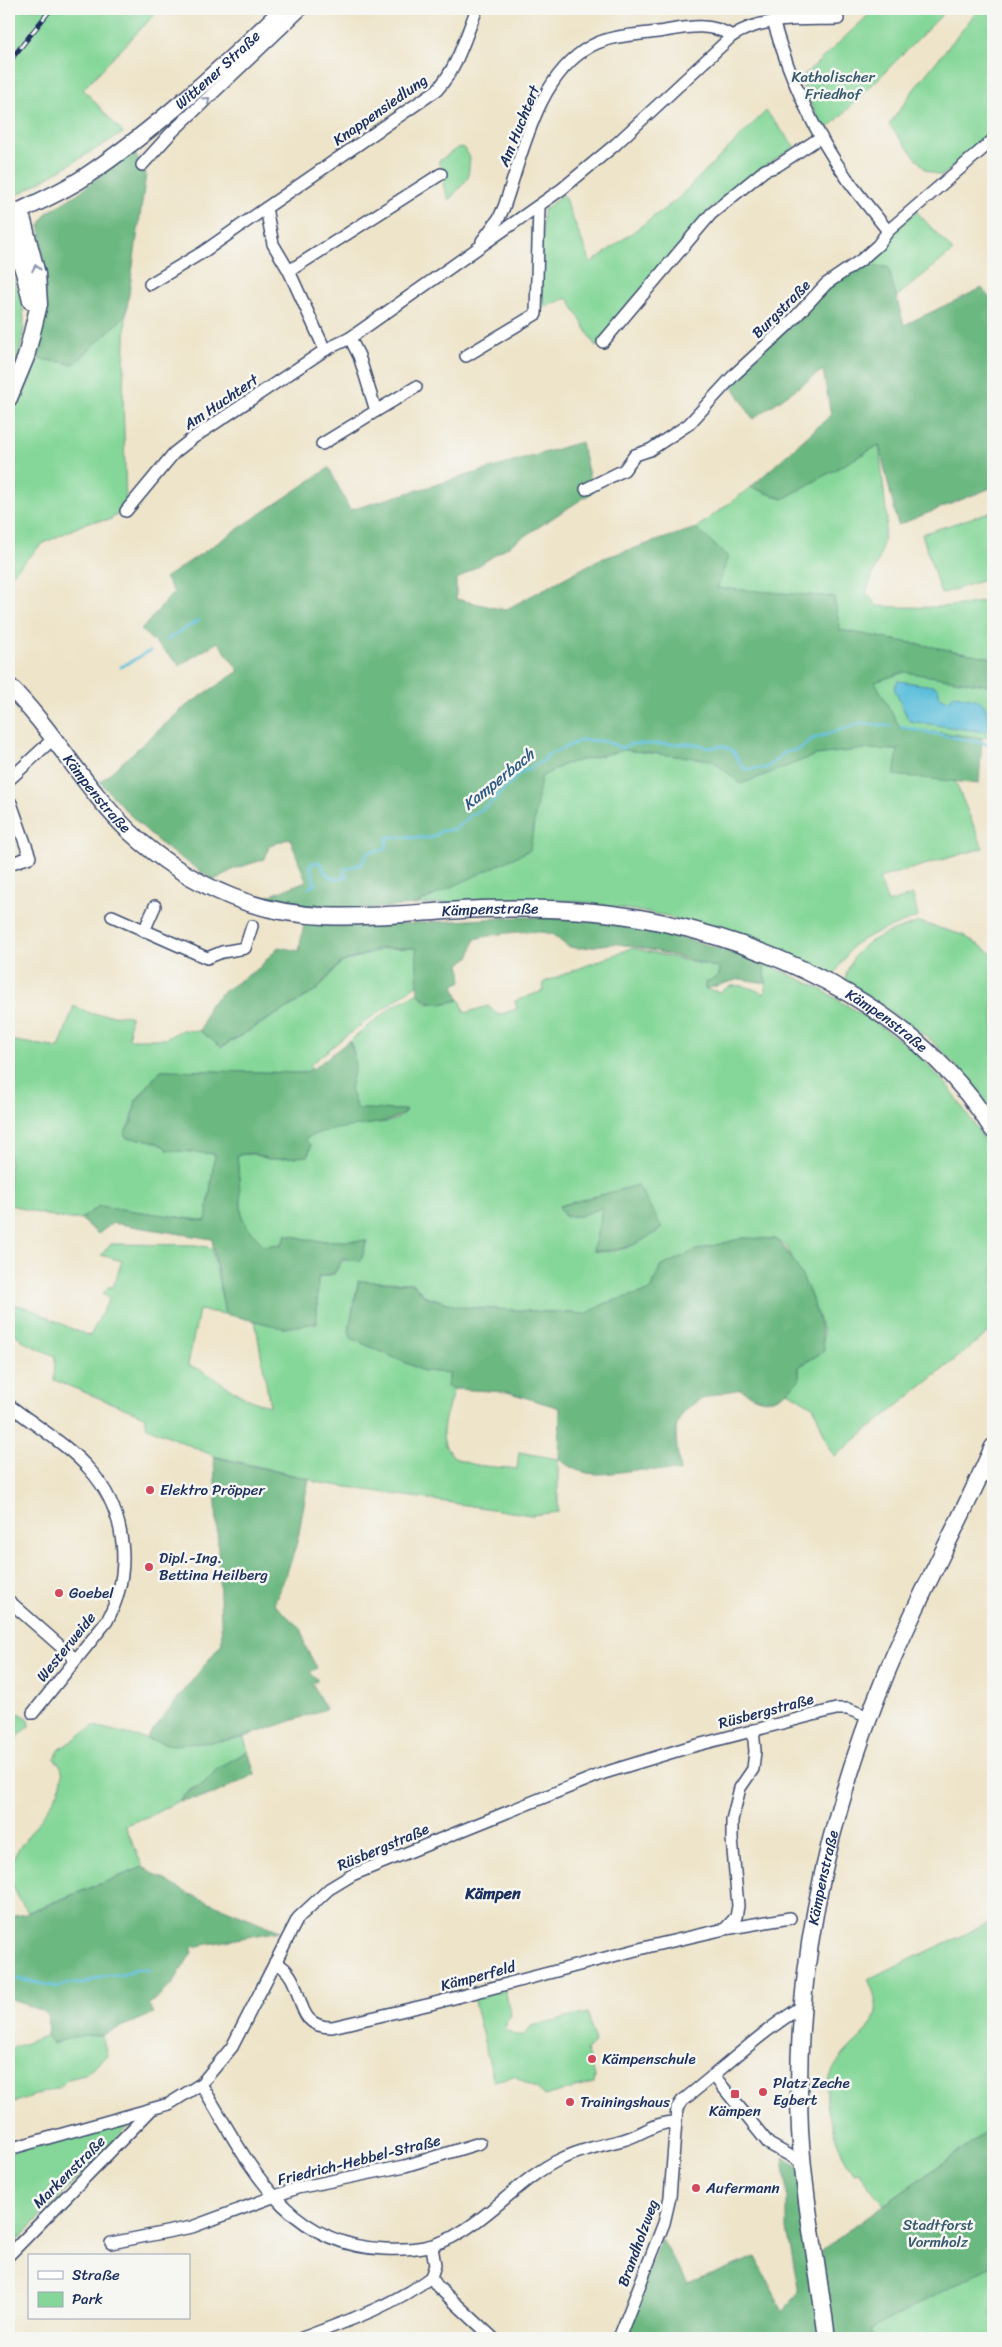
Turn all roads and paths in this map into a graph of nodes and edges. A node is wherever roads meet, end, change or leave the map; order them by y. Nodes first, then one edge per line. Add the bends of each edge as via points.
1 (283, 9) edge
2 (302, 9) edge
3 (477, 9) edge
4 (838, 19) dead end
5 (773, 21) junction
6 (732, 36) junction
7 (149, 129) junction
8 (171, 133) junction
9 (821, 137) junction
10 (993, 140) edge
11 (142, 165) dead end
12 (441, 174) dead end
13 (539, 207) junction
14 (266, 208) junction
15 (12, 222) edge
16 (888, 232) junction
17 (477, 248) junction
18 (9, 262) edge
19 (289, 271) junction
20 (150, 284) dead end
21 (30, 298) junction
22 (34, 316) junction
23 (350, 338) junction
24 (603, 342) dead end
25 (325, 350) junction
26 (466, 356) dead end
27 (416, 386) dead end
28 (9, 398) edge
29 (376, 411) junction
30 (322, 444) dead end
31 (586, 490) dead end
32 (126, 511) dead end
33 (9, 686) edge
34 (54, 738) junction
35 (9, 780) edge
36 (11, 803) dead end
37 (9, 864) edge
38 (155, 906) dead end
39 (112, 916) dead end
40 (252, 926) dead end
41 (144, 931) junction
42 (993, 1130) edge
43 (9, 1405) edge
44 (993, 1447) edge
45 (9, 1601) edge
46 (75, 1659) junction
47 (33, 1713) dead end
48 (869, 1717) junction
49 (753, 1730) junction
50 (790, 1918) dead end
51 (725, 1929) junction
52 (275, 1962) junction
53 (803, 2006) junction
54 (714, 2076) junction
55 (201, 2084) junction
56 (151, 2110) junction
57 (675, 2122) junction
58 (480, 2143) dead end
59 (9, 2149) edge
60 (802, 2163) junction
61 (273, 2196) junction
62 (111, 2243) dead end
63 (432, 2247) junction
64 (9, 2255) edge
65 (431, 2278) junction
66 (302, 2338) edge
67 (493, 2338) edge
68 (619, 2338) edge
69 (827, 2338) edge

1 - 7 street, Wittener Straße
8 -> 2 street, Wittener Straße
3 - 14 street, Knappensiedlung via 454,66 437,90
4 - 5 street, Am Huchtert
5 - 6 street, Am Huchtert via 746,28
5 - 9 street via 782,50
6 - 13 street, Am Huchtert via 616,144
6 - 17 street, Am Huchtert via 721,29 703,25 614,38 591,46 580,54 558,76 542,103 499,218
7 - 8 street
7 - 15 street, Wittener Straße via 61,191 54,201
8 - 11 street, Wittener Straße
9 - 16 street via 845,176
9 - 24 street via 777,166 765,170 711,214
10 - 16 street, Burgstraße
12 - 19 street
13 - 17 street, Am Huchtert
13 - 26 street via 536,314
14 - 19 street via 270,235
14 - 20 street, Knappensiedlung
15 - 21 street
22 -> 15 street via 39,304 38,274
16 - 31 street, Burgstraße via 861,260 826,284 689,424 650,450 635,455 624,470
17 - 23 street, Am Huchtert
18 - 21 street
19 - 25 street
21 - 22 street
22 - 28 street via 26,357
23 - 25 street, Am Huchtert
23 - 29 street
25 - 32 street, Am Huchtert via 174,453
27 - 29 street
29 - 30 street
33 - 34 street, Kämpenstraße
34 - 35 street
34 - 42 street, Kämpenstraße via 129,831 186,873 234,898 301,915 348,918 478,909 557,909 659,921 711,935 812,974 882,1014 918,1040 956,1078
36 - 37 street via 30,857
38 - 41 street
39 - 41 street
40 - 41 street via 245,948 207,958
43 - 46 street, Westerweide via 90,1470 108,1497 123,1542 118,1598 100,1633
44 - 48 street, Kämpenstraße via 900,1639
45 - 46 street
46 - 47 street, Westerweide
48 - 49 street, Rüsbergstraße via 836,1709
48 - 53 street, Kämpenstraße via 824,1868 812,1928
49 - 51 street via 755,1751 752,1769 740,1788 732,1820 738,1906 736,1916
49 - 52 street, Rüsbergstraße via 604,1773 352,1875 329,1889 298,1918
50 - 51 street, Kämperfeld
51 - 52 street, Kämperfeld via 332,2027 312,2024 305,2016 287,1968
52 - 55 street, Rüsbergstraße via 232,2047
53 - 54 street, Brandholzweg via 758,2038
53 - 60 street, Kämpenstraße via 799,2073
54 - 57 street, Brandholzweg via 682,2101 677,2108
54 - 60 street via 769,2144
55 - 56 street, Rüsbergstraße via 187,2095
55 - 61 street
56 - 59 street, Rüsbergstraße
56 - 64 street, Markenstraße
57 - 63 street via 662,2122 630,2138 560,2159 478,2221
57 - 68 street, Brandholzweg via 670,2196 664,2223
58 - 61 street, Friedrich-Hebbel-Straße via 405,2166 326,2180
60 - 69 street, Kämpenstraße
61 - 62 street, Friedrich-Hebbel-Straße via 192,2227
61 - 63 street via 306,2224 334,2238 379,2249
63 - 65 street via 435,2265
65 - 66 street via 383,2308
65 - 67 street

